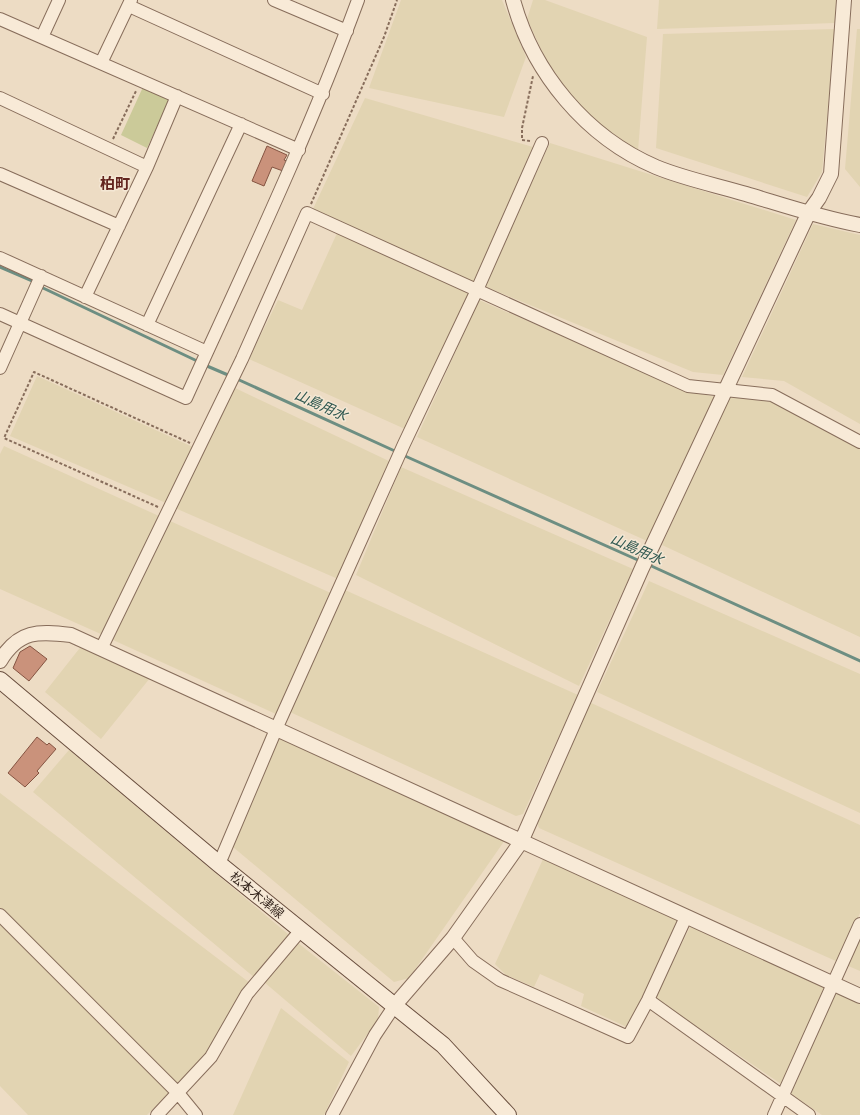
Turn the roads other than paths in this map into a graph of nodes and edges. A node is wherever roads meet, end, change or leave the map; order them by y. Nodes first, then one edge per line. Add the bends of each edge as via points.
1 (59, 0) edge
2 (274, 0) edge
3 (358, 0) edge
4 (844, 0) edge
5 (515, 2) edge
6 (130, 3) edge
7 (0, 19) edge
8 (347, 31) junction
9 (42, 37) junction
10 (101, 63) junction
11 (323, 94) junction
12 (177, 96) junction
13 (0, 98) edge
14 (241, 124) junction
15 (542, 143) road end
16 (299, 150) junction
17 (147, 167) junction
18 (0, 174) edge
19 (809, 212) junction
20 (860, 225) edge
21 (119, 226) junction
22 (0, 258) edge
23 (41, 276) junction
24 (477, 290) junction
25 (85, 297) junction
26 (0, 314) edge
27 (20, 322) junction
28 (147, 325) junction
29 (207, 352) junction
30 (0, 368) edge
31 (725, 390) junction
32 (860, 442) edge
33 (5, 647) edge
34 (102, 647) junction
35 (0, 661) edge
36 (0, 680) edge
37 (276, 728) junction
38 (521, 842) junction
39 (219, 864) junction
40 (0, 915) edge
41 (686, 917) junction
42 (860, 924) edge
43 (301, 930) junction
44 (453, 938) junction
45 (833, 984) junction
46 (860, 996) edge
47 (648, 1000) junction
48 (395, 1006) junction
49 (178, 1094) junction
50 (784, 1097) junction
51 (157, 1115) edge
52 (196, 1115) edge
53 (332, 1115) edge
54 (508, 1115) edge
55 (774, 1115) edge
56 (809, 1115) edge

1 - 9 street
2 - 8 street
3 - 8 street
4 - 19 street via 831,174
5 - 19 street via 537,57 559,92 597,132 656,167
6 - 10 street
6 - 11 street
7 - 9 street
8 - 11 street
9 - 10 street
10 - 12 street
11 - 16 street
12 - 14 street
12 - 17 street
13 - 17 street
14 - 16 street
14 - 28 street
15 - 24 street
16 - 29 street
17 - 21 street
18 - 21 street
19 - 20 street
19 - 31 street
21 - 25 street
22 - 23 street
23 - 25 street
23 - 27 street
24 - 31 street via 688,386
24 - 34 street via 307,213 242,359
24 - 37 street via 404,444
25 - 28 street
26 - 27 street
27 - 29 street via 186,398
27 - 30 street
28 - 29 street
31 - 32 street via 772,394
31 - 38 street via 644,563
33 - 34 street via 24,636 47,632 71,635
33 - 35 street
34 - 37 street
36 - 39 main road, 松本木津線
37 - 38 street
37 - 39 street
38 - 41 street
38 - 44 street
39 - 43 main road, 松本木津線
40 - 49 street
41 - 45 street
41 - 47 street
42 - 45 street
43 - 48 main road, 松本木津線
43 - 49 street via 247,994 211,1057
44 - 47 street via 472,961 500,980 628,1038
44 - 48 street
45 - 46 street
45 - 50 street
47 - 50 street
48 - 53 street via 375,1035
48 - 54 main road, 松本木津線 via 442,1045
49 - 51 street
49 - 52 street
50 - 55 street
50 - 56 street

